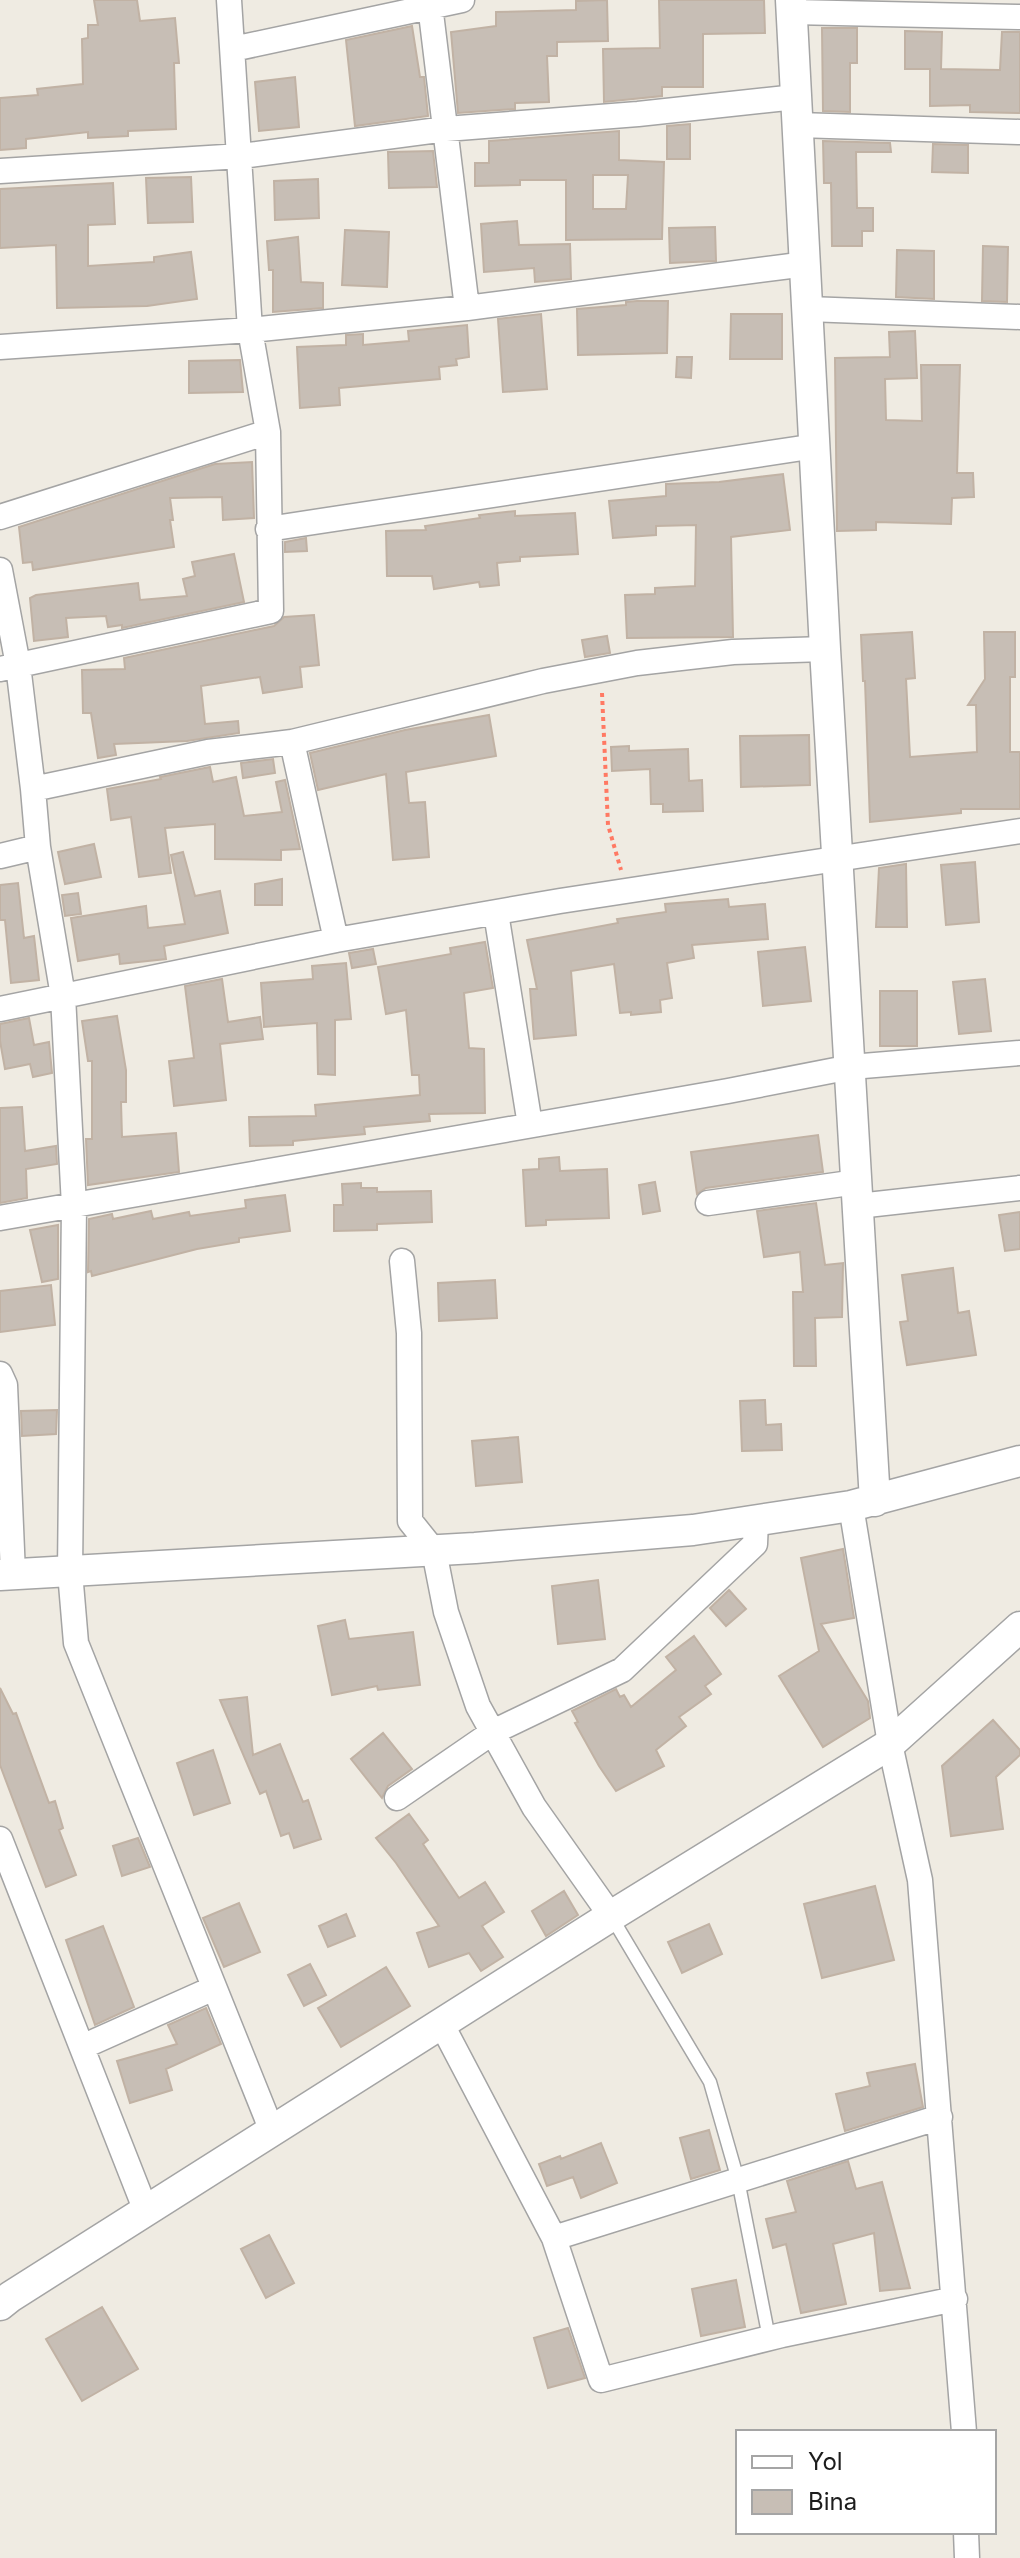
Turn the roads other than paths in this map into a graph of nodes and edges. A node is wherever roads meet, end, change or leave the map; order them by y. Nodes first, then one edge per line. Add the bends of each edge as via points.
1 (229, 0) edge
2 (446, 2) edge
3 (792, 6) edge
4 (1020, 17) edge
5 (233, 49) junction
6 (797, 111) junction
7 (446, 129) junction
8 (1020, 132) edge
9 (241, 156) junction
10 (0, 171) edge
11 (806, 264) junction
12 (467, 308) junction
13 (808, 309) junction
14 (1020, 317) edge
15 (250, 330) junction
16 (0, 347) edge
17 (268, 432) junction
18 (816, 446) junction
19 (0, 517) edge
20 (268, 529) junction
21 (0, 570) edge
22 (825, 649) junction
23 (9, 667) edge
24 (292, 742) junction
25 (33, 789) junction
26 (1020, 831) edge
27 (38, 847) junction
28 (0, 856) edge
29 (838, 858) junction
30 (496, 913) junction
31 (336, 940) junction
32 (63, 996) junction
33 (0, 1009) edge
34 (1020, 1053) edge
35 (851, 1067) junction
36 (530, 1125) junction
37 (1020, 1188) edge
38 (857, 1194) junction
39 (708, 1203) dead end
40 (74, 1206) junction
41 (0, 1218) edge
42 (402, 1261) dead end
43 (0, 1374) edge
44 (1020, 1461) edge
45 (1020, 1484) edge
46 (863, 1504) junction
47 (756, 1521) junction
48 (434, 1551) junction
49 (70, 1572) junction
50 (6, 1575) edge
51 (1020, 1627) edge
52 (493, 1732) junction
53 (890, 1744) junction
54 (397, 1798) dead end
55 (0, 1839) edge
56 (611, 1916) junction
57 (214, 1988) junction
58 (441, 2023) junction
59 (82, 2047) junction
60 (940, 2117) junction
61 (272, 2131) junction
62 (738, 2180) junction
63 (146, 2211) junction
64 (554, 2238) junction
65 (955, 2299) junction
66 (0, 2305) edge
67 (769, 2338) junction
68 (964, 2430) edge
69 (966, 2534) edge
70 (967, 2558) edge

1 - 5 street
2 - 5 street
2 - 7 street
3 - 4 street
3 - 6 street
5 - 9 street
6 - 7 street via 638,114
6 - 8 street
6 - 11 street
7 - 9 street
7 - 12 street
9 - 10 street
9 - 15 street
11 - 12 street
11 - 13 street
12 - 15 street
13 - 14 street
13 - 18 street
15 - 16 street
15 - 17 street
17 - 19 street
17 - 20 street
18 - 20 street
18 - 22 street
20 - 23 street via 271,611
21 - 23 street
22 - 24 street via 733,652 601,670
22 - 29 street
23 - 25 street
24 - 25 street via 208,752
24 - 31 street
25 - 27 street
26 - 29 street
27 - 28 street
27 - 32 street
29 - 30 street
29 - 35 street
30 - 31 street
30 - 36 street
31 - 32 street
32 - 33 street
32 - 40 street
34 - 35 street
35 - 36 street
35 - 38 street
36 - 40 street
37 - 38 street
38 - 39 street
38 - 46 street
40 - 41 street
40 - 49 street
42 - 48 street via 409,1333 410,1521
43 - 50 street via 5,1385
44 - 46 street
45 - 46 street
46 - 47 street
46 - 53 street
47 - 48 street
47 - 52 street via 755,1544 622,1670
48 - 49 street
48 - 52 street via 446,1612 478,1706
49 - 50 street
49 - 57 street via 76,1643
51 - 53 street
52 - 54 street
52 - 56 street via 534,1807
53 - 56 street
53 - 60 street via 920,1880
55 - 59 street
56 - 58 street
56 - 62 lane via 710,2082
57 - 59 street
57 - 61 street
58 - 61 street
58 - 64 street
59 - 63 street
60 - 62 street
60 - 65 street
61 - 63 street
62 - 64 street
62 - 67 lane
63 - 66 street
64 - 67 street via 601,2380
65 - 67 street
65 - 68 street
69 - 70 street

